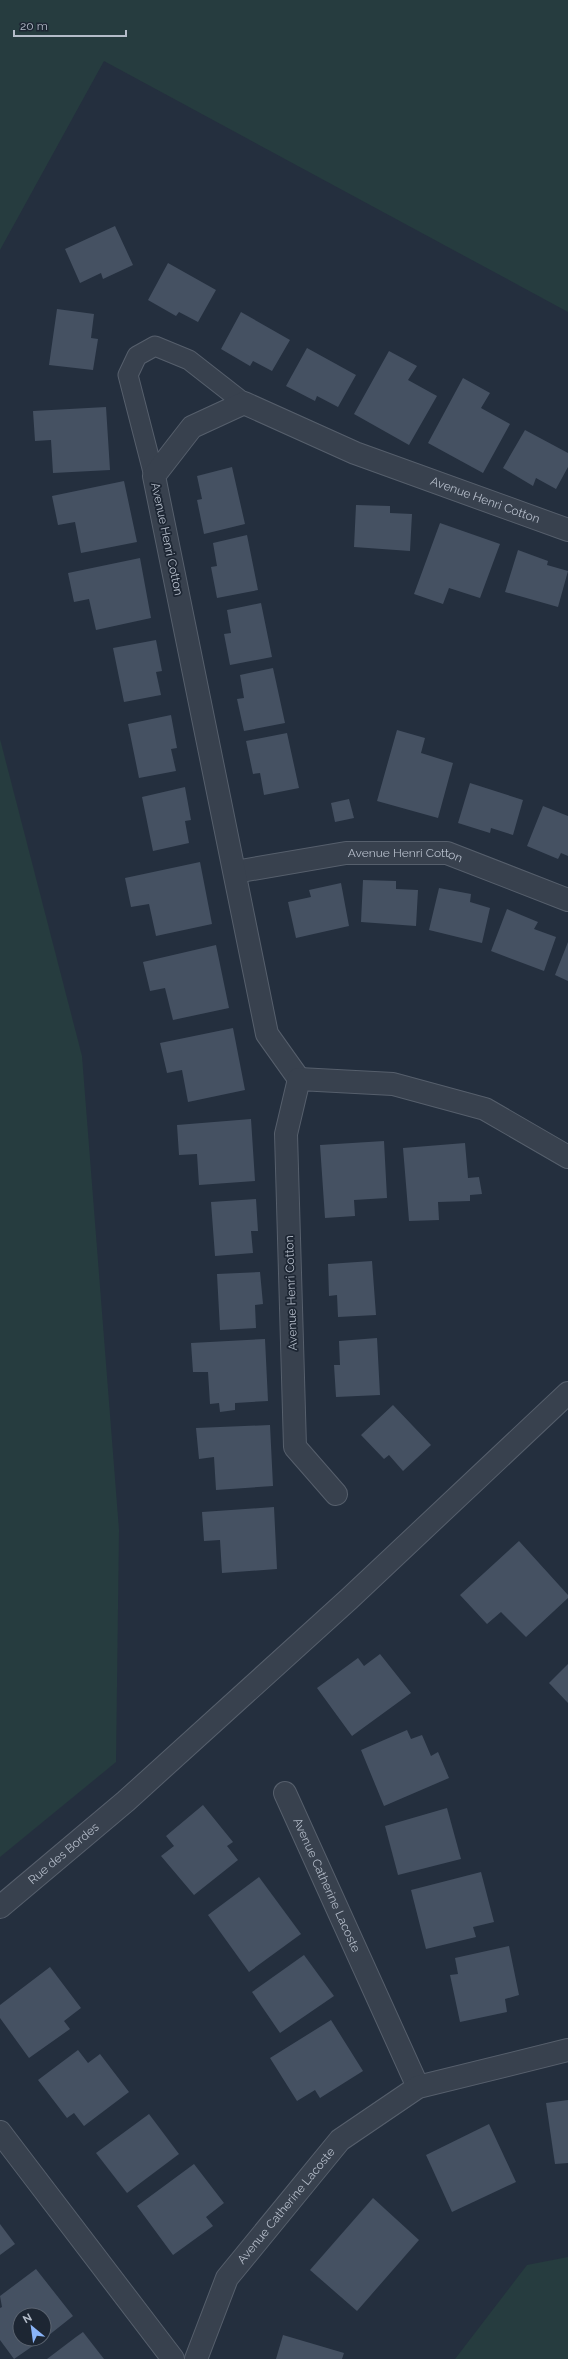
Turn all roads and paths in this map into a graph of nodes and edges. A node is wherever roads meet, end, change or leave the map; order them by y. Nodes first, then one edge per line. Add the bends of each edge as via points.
1 (244, 403) junction
2 (154, 476) junction
3 (568, 530) edge
4 (235, 872) junction
5 (568, 900) edge
6 (299, 1079) junction
7 (568, 1157) edge
8 (568, 1393) edge
9 (336, 1494) dead end
10 (285, 1793) dead end
11 (0, 1907) edge
12 (568, 2050) edge
13 (418, 2087) junction
14 (0, 2132) edge
15 (173, 2359) edge
16 (196, 2359) edge

1 - 2 street, Avenue Henri Cotton via 192,427
1 - 2 lane via 189,360 155,346 137,356 128,375
1 - 3 street, Avenue Henri Cotton via 355,453
2 - 4 street, Avenue Henri Cotton
4 - 5 street, Avenue Henri Cotton via 346,853 447,854
4 - 6 street, Avenue Henri Cotton via 267,1034
6 - 7 street via 393,1084 485,1109
6 - 9 street, Avenue Henri Cotton via 286,1134 296,1447
8 - 11 street, Rue des Bordes via 349,1600 126,1801
10 - 13 street, Avenue Catherine Lacoste
12 - 13 street, Avenue Catherine Lacoste
13 - 16 street, Avenue Catherine Lacoste via 340,2140 232,2272
14 - 15 street

